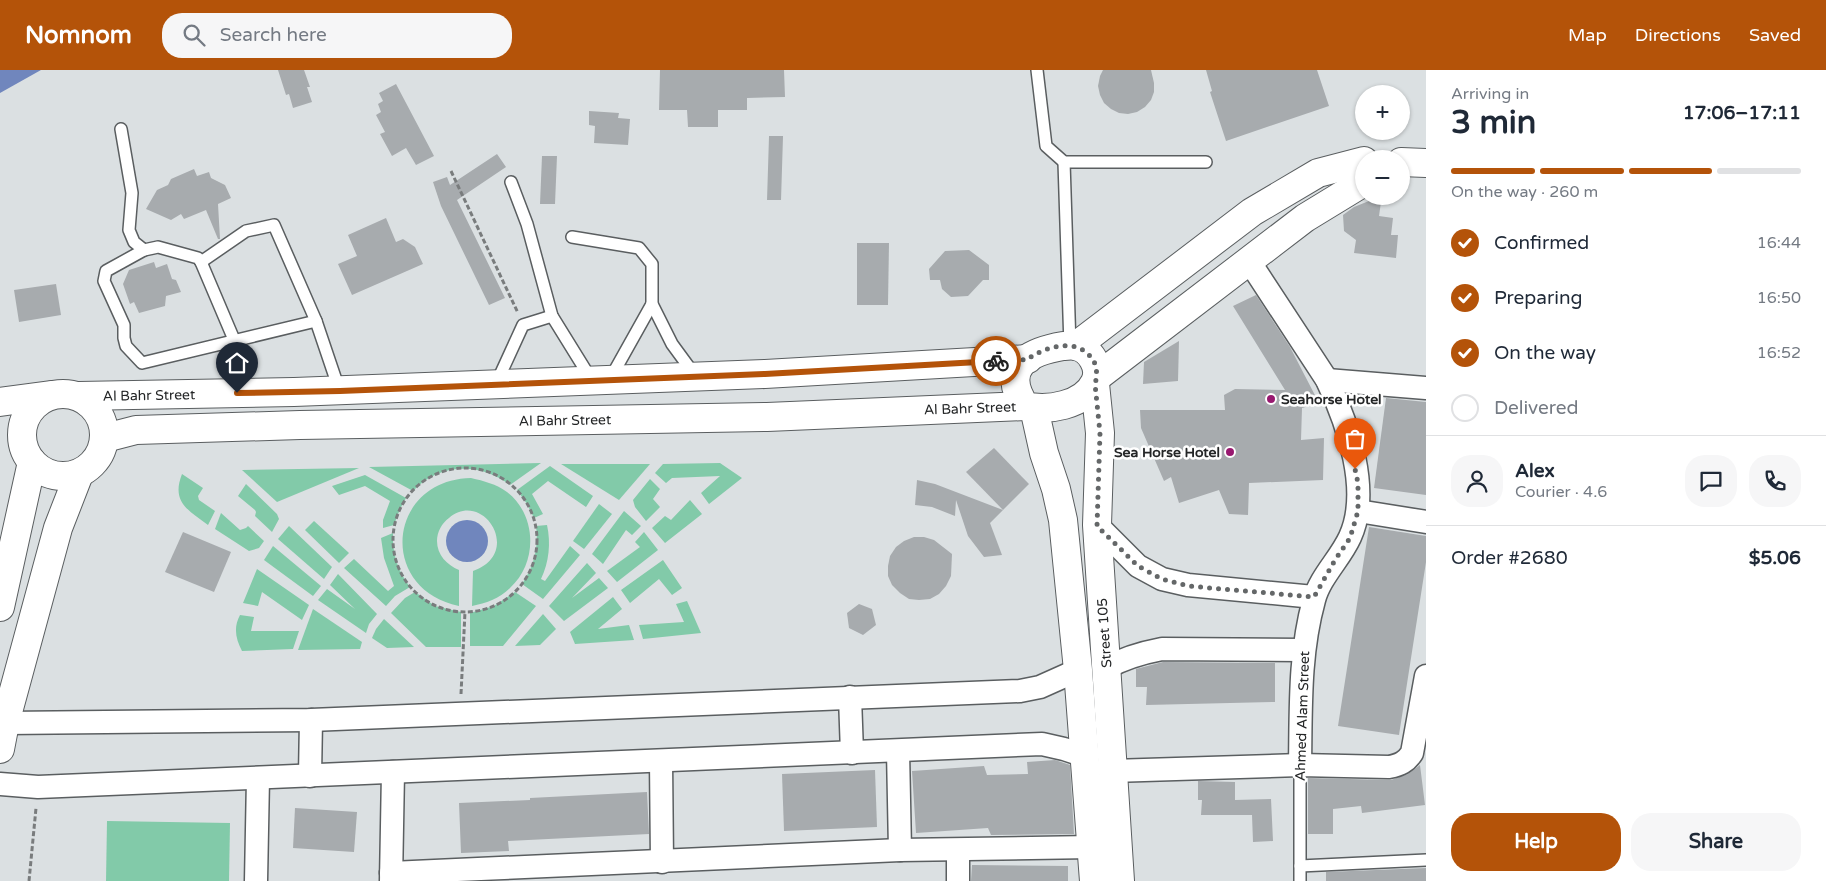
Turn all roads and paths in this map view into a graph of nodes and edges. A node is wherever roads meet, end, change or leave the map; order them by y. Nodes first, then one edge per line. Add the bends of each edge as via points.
1 (1037, 70) edge
2 (121, 128) dead end
3 (1064, 162) junction
4 (1206, 162) dead end
5 (1410, 162) edge
6 (1355, 163) edge
7 (1426, 163) edge
8 (450, 171) dead end
9 (511, 182) dead end
10 (1355, 187) edge
11 (572, 237) dead end
12 (144, 250) junction
13 (1249, 261) junction
14 (201, 262) junction
15 (652, 304) junction
16 (552, 316) junction
17 (316, 321) junction
18 (523, 325) junction
19 (235, 342) junction
20 (1073, 346) junction
21 (1028, 359) junction
22 (765, 374) junction
23 (696, 376) junction
24 (601, 380) junction
25 (1096, 380) junction
26 (1327, 380) junction
27 (496, 384) junction
28 (1426, 388) edge
29 (340, 391) junction
30 (294, 392) junction
31 (67, 395) junction
32 (0, 402) edge
33 (1029, 407) junction
34 (767, 417) junction
35 (300, 425) junction
36 (105, 438) junction
37 (0, 439) edge
38 (29, 458) junction
39 (79, 474) junction
40 (1358, 511) junction
41 (1426, 522) edge
42 (1097, 526) junction
43 (1314, 597) junction
44 (0, 607) edge
45 (465, 612) junction
46 (1304, 650) junction
47 (1106, 668) junction
48 (1078, 670) junction
49 (1426, 676) edge
50 (850, 697) junction
51 (460, 714) junction
52 (311, 720) junction
53 (5, 723) junction
54 (0, 749) edge
55 (898, 751) junction
56 (852, 753) junction
57 (1085, 756) junction
58 (661, 761) junction
59 (1300, 765) junction
60 (1112, 771) junction
61 (393, 772) junction
62 (310, 776) junction
63 (258, 778) junction
64 (0, 784) edge
65 (38, 787) junction
66 (1092, 847) junction
67 (900, 850) junction
68 (958, 850) junction
69 (1426, 860) edge
70 (662, 862) junction
71 (1300, 866) junction
72 (526, 874) edge
73 (391, 877) edge
74 (29, 881) edge
75 (256, 881) edge
76 (958, 881) edge
77 (1094, 881) edge
78 (1120, 881) edge
79 (1300, 881) edge

1 - 3 lane via 1046,146
2 - 12 lane via 132,194 129,230 134,242
3 - 4 lane
3 - 20 lane
5 - 7 main road
6 - 20 main road via 1318,173 1252,212
8 - 18 path
9 - 16 lane via 528,224
10 - 13 main road via 1305,218
11 - 15 lane via 639,248 652,264
12 - 14 lane via 158,247 198,258
12 - 19 lane via 106,271 104,281 124,325 126,346 142,363
13 - 25 main road
13 - 26 street, Ahmed Alam Street
14 - 17 lane via 246,231 274,224
14 - 19 lane
15 - 23 lane via 672,344
15 - 24 lane
16 - 18 lane
16 - 24 lane
17 - 19 lane
17 - 29 lane
18 - 27 lane
20 - 21 main road via 1051,348
20 - 25 main road via 1085,350 1092,357
21 - 22 main road, Al Bahr Street
21 - 33 main road via 1015,375 1015,385 1018,395
22 - 23 main road, Al Bahr Street
22 - 34 main road
23 - 24 main road, Al Bahr Street
24 - 27 main road, Al Bahr Street
25 - 33 main road via 1079,398 1061,406
25 - 42 main road, Street 105 via 1100,433
26 - 28 street
26 - 40 street, Ahmed Alam Street via 1353,455
27 - 29 main road, Al Bahr Street
29 - 30 main road, Al Bahr Street
30 - 31 main road, Al Bahr Street
30 - 35 main road
31 - 32 main road, Al Bahr Street
31 - 36 main road via 93,406 102,420
31 - 38 main road via 37,403 25,418 22,437
33 - 34 main road, Al Bahr Street
33 - 48 main road, Street 105 via 1063,520
34 - 35 main road, Al Bahr Street
35 - 36 main road, Al Bahr Street via 136,430
36 - 39 main road via 92,465
37 - 38 main road
38 - 39 main road via 45,472 62,476
38 - 44 main road
39 - 53 main road via 58,528
40 - 41 street
40 - 43 street, Ahmed Alam Street via 1350,538
42 - 43 street via 1138,566 1162,579 1188,586
42 - 47 main road, Street 105
43 - 46 street, Ahmed Alam Street
45 - 45 path via 494,606 518,588 534,562 537,536 531,512 514,488 488,472 462,469 437,474 410,494 397,516 393,544 399,569 415,592 435,606
45 - 51 path
46 - 47 street via 1162,649 1141,653
46 - 59 street, Ahmed Alam Street
47 - 60 main road, Street 105
48 - 50 street via 1047,684 1020,691
48 - 57 main road, Street 105
49 - 59 street via 1412,752 1400,765
50 - 51 street
50 - 56 street
51 - 52 street
52 - 53 street
52 - 62 street
53 - 54 main road
55 - 56 street
55 - 57 street via 1042,744
55 - 67 street
56 - 58 street
57 - 66 main road, Street 105
58 - 61 street
58 - 70 street
59 - 60 street
59 - 71 lane, Ahmed Alam Street
60 - 78 main road, Street 105
61 - 62 street
61 - 73 street
62 - 63 street
63 - 65 street
63 - 75 street
64 - 65 street
65 - 74 path
66 - 68 street
66 - 77 main road, Street 105
67 - 68 street
67 - 70 street
68 - 76 street
69 - 71 lane
70 - 72 street
71 - 79 lane, Ahmed Alam Street
72 - 73 street

